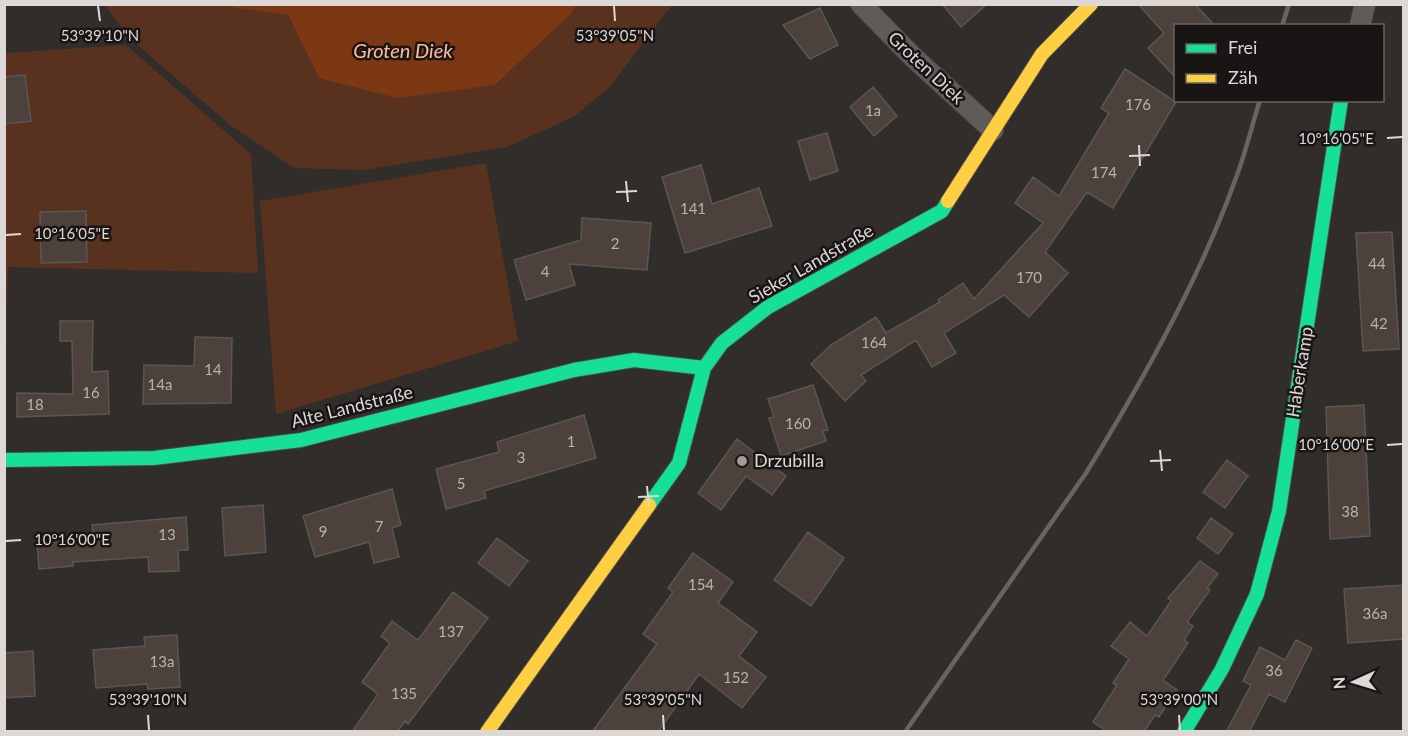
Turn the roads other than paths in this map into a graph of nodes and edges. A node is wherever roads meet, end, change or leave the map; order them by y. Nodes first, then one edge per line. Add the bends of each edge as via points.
1 (861, 4) edge
2 (1091, 4) edge
3 (1365, 4) edge
4 (1360, 24) edge
5 (1341, 102) edge
6 (993, 130) junction
7 (704, 368) junction
8 (4, 460) edge
9 (487, 732) edge
10 (1184, 732) edge

1 - 6 street, Groten Diek
2 - 6 street, Sieker Landstraße via 1042,54
3 - 4 street
5 - 10 street, Haberkamp via 1279,511 1257,594 1222,669
6 - 7 street, Sieker Landstraße via 942,211 768,307 722,343
7 - 8 street, Alte Landstraße via 634,360 574,369 301,440 154,458
7 - 9 street, Sieker Landstraße via 679,462

